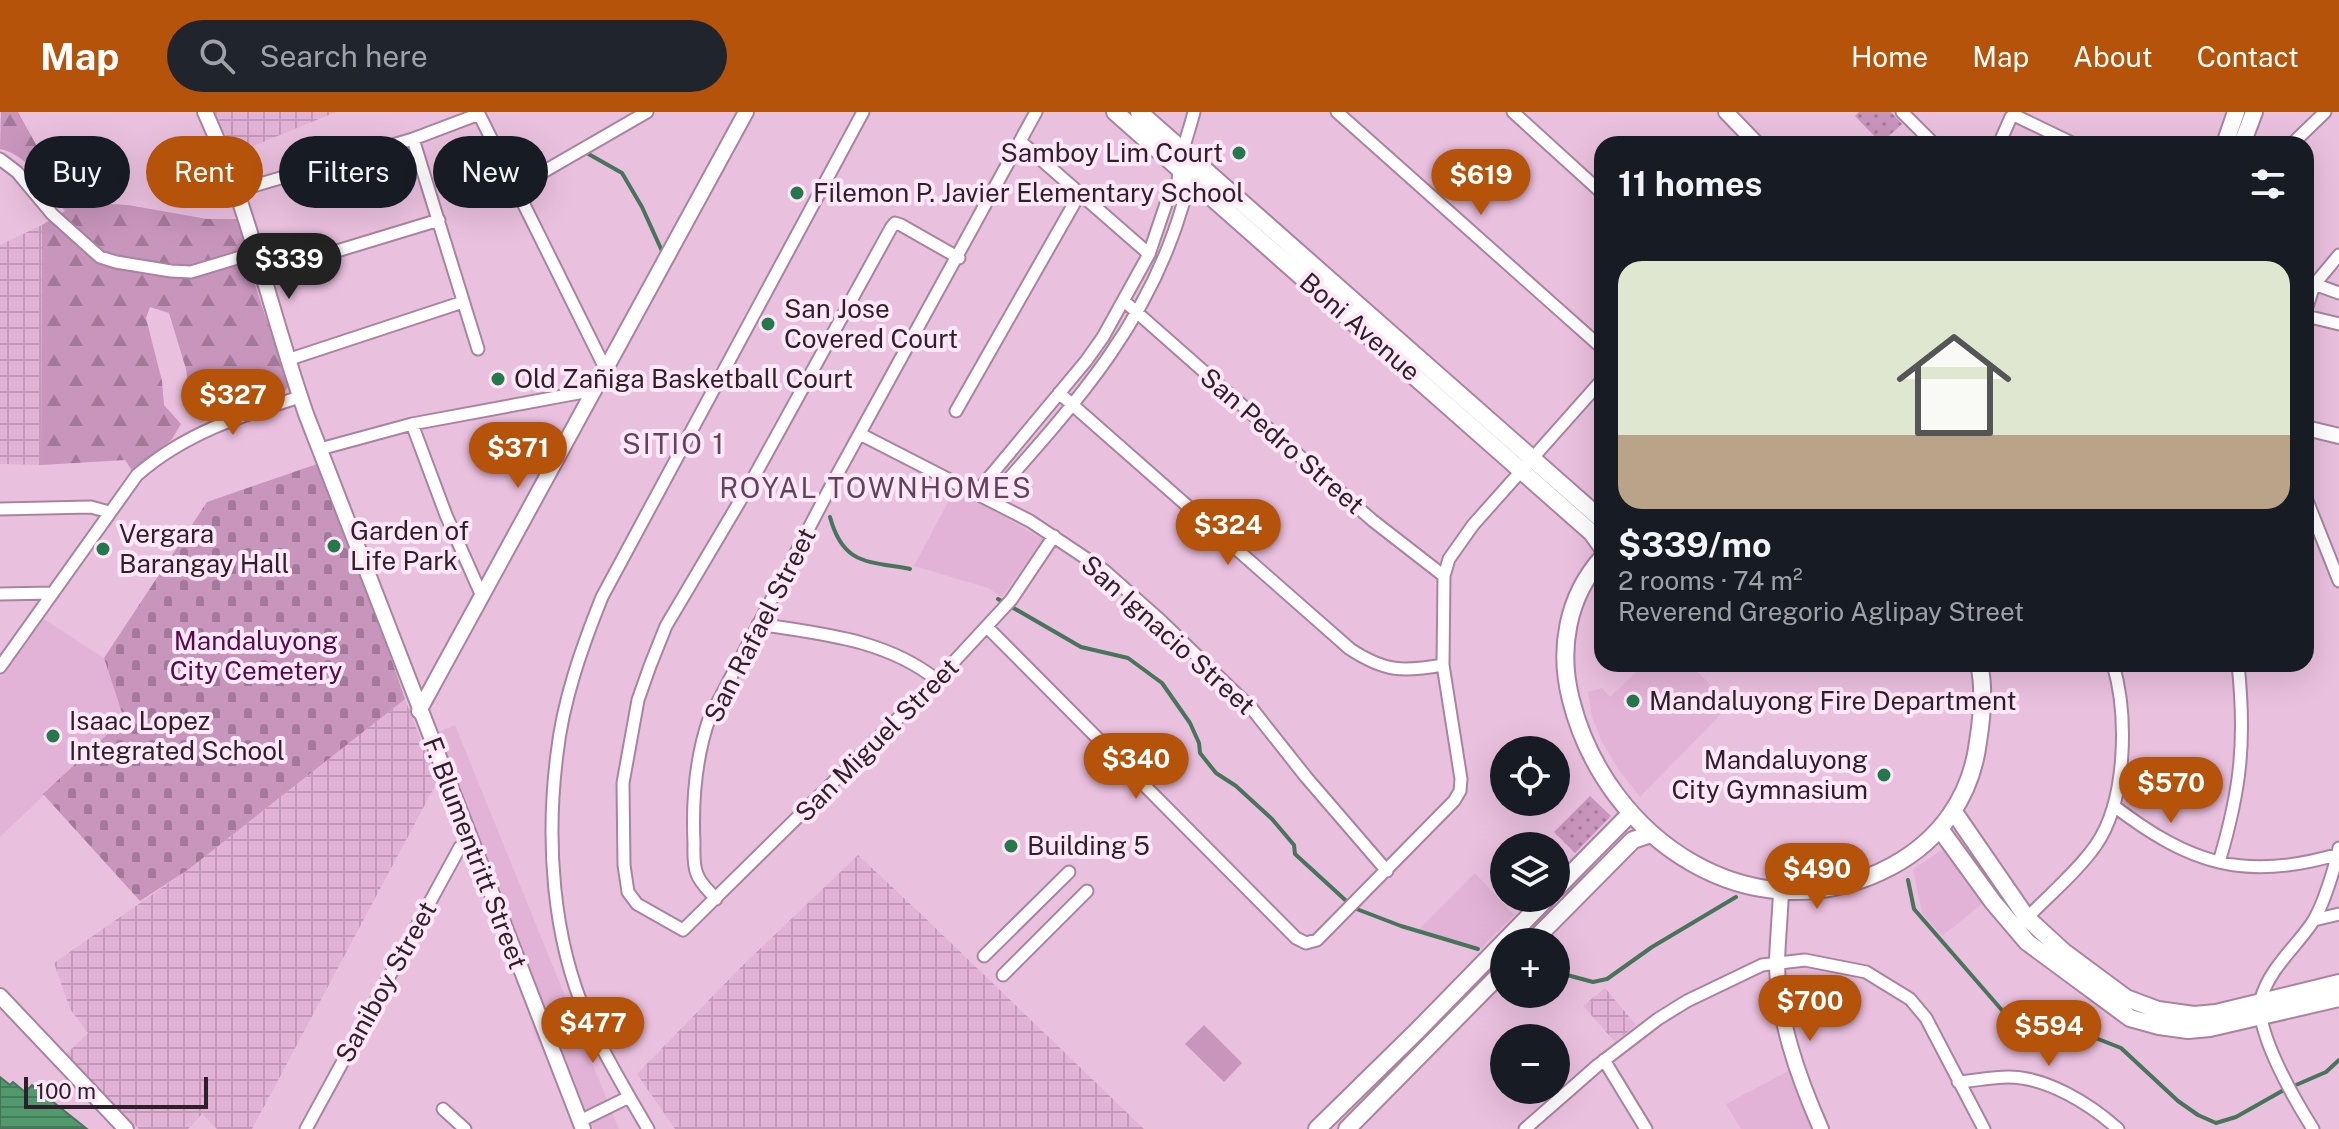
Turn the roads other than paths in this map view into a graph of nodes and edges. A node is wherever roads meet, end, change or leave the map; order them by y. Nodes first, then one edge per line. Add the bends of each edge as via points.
1 (205, 112) edge
2 (647, 112) edge
3 (746, 112) edge
4 (863, 112) edge
5 (1036, 112) edge
6 (1115, 112) edge
7 (1139, 112) edge
8 (1194, 112) edge
9 (1337, 112) edge
10 (1513, 112) edge
11 (1726, 112) edge
12 (1902, 112) edge
13 (2236, 112) edge
14 (2254, 112) edge
15 (2325, 112) edge
16 (479, 113) edge
17 (214, 136) edge
18 (491, 136) edge
19 (1749, 136) edge
20 (1926, 136) edge
21 (2003, 136) edge
22 (2057, 136) edge
23 (2228, 136) edge
24 (2245, 136) edge
25 (2300, 136) edge
26 (417, 137) edge
27 (1021, 142) junction
28 (417, 151) edge
29 (0, 159) edge
30 (1182, 160) junction
31 (548, 170) edge
32 (1594, 186) edge
33 (1177, 191) junction
34 (1079, 195) junction
35 (241, 208) edge
36 (527, 208) edge
37 (439, 220) junction
38 (254, 253) junction
39 (1149, 254) junction
40 (2339, 255) edge
41 (959, 258) junction
42 (261, 274) junction
43 (2314, 279) edge
44 (2314, 284) edge
45 (2339, 293) edge
46 (1124, 301) junction
47 (463, 302) junction
48 (1138, 314) junction
49 (2314, 318) edge
50 (2339, 324) edge
51 (1594, 341) edge
52 (478, 349) dead end
53 (287, 360) junction
54 (606, 370) junction
55 (1594, 389) edge
56 (595, 390) junction
57 (1059, 393) junction
58 (300, 397) junction
59 (1072, 406) junction
60 (956, 411) dead end
61 (412, 424) junction
62 (2314, 430) edge
63 (860, 434) junction
64 (2339, 436) edge
65 (320, 449) junction
66 (1527, 463) junction
67 (977, 492) junction
68 (990, 500) junction
69 (0, 509) edge
70 (109, 512) junction
71 (1594, 514) edge
72 (2314, 518) edge
73 (1054, 536) junction
74 (1594, 536) edge
75 (1594, 569) edge
76 (1444, 576) junction
77 (2339, 581) edge
78 (53, 593) junction
79 (0, 594) edge
80 (481, 594) junction
81 (758, 624) junction
82 (987, 627) junction
83 (1443, 665) junction
84 (0, 667) edge
85 (1980, 672) edge
86 (2114, 672) edge
87 (2239, 672) edge
88 (937, 680) junction
89 (419, 711) junction
90 (2114, 806) junction
91 (1954, 812) junction
92 (1630, 814) junction
93 (1940, 829) junction
94 (1651, 834) junction
95 (469, 839) junction
96 (2339, 852) edge
97 (2219, 862) junction
98 (1387, 871) junction
99 (1069, 872) dead end
100 (1570, 875) edge
101 (1087, 891) dead end
102 (1781, 892) junction
103 (716, 899) junction
104 (1533, 912) edge
105 (2339, 914) edge
106 (2314, 920) junction
107 (2021, 924) junction
108 (1546, 928) edge
109 (984, 956) dead end
110 (1777, 962) junction
111 (1003, 975) dead end
112 (2339, 983) edge
113 (1490, 984) edge
114 (0, 996) edge
115 (2339, 998) edge
116 (2261, 1010) junction
117 (1604, 1060) junction
118 (1958, 1082) junction
119 (629, 1097) junction
120 (443, 1109) dead end
121 (581, 1125) edge
122 (126, 1129) edge
123 (306, 1129) edge
124 (465, 1129) edge
125 (648, 1129) edge
126 (1317, 1129) edge
127 (1347, 1129) edge
128 (1525, 1129) edge
129 (1646, 1129) edge
130 (1821, 1129) edge
131 (1984, 1129) edge
132 (2118, 1129) edge
133 (2313, 1129) edge

1 - 17 street, F. Blumentritt Street
2 - 31 street
3 - 54 street
4 - 119 street via 618,564 573,678 554,789 557,908 587,1017
5 - 27 street, San Rafael Street
6 - 30 main road, Boni Avenue
7 - 30 main road, Boni Avenue
8 - 30 street
9 - 51 street
10 - 32 street
11 - 19 street
12 - 20 street
13 - 23 main road
14 - 24 main road
15 - 25 street
16 - 18 street
16 - 26 street
21 - 22 street via 2016,116
27 - 34 street
27 - 41 street, San Rafael Street
28 - 37 street
29 - 38 street via 100,257 191,272
30 - 33 street
30 - 66 main road, Boni Avenue
33 - 39 street via 1167,201
33 - 48 street via 1183,204 1173,238
34 - 39 street
34 - 60 street
35 - 38 street, F. Blumentritt Street
36 - 54 street
37 - 42 street
37 - 47 street
38 - 42 street, F. Blumentritt Street
39 - 46 street
40 - 43 street
41 - 63 street, San Rafael Street
41 - 103 street, San Miguel Street via 901,225 891,228 666,626 638,700 623,783 628,892 683,930
42 - 53 street, F. Blumentritt Street
44 - 45 street
46 - 48 street, San Pedro Street
46 - 57 street
47 - 52 street
47 - 53 street
48 - 59 street
48 - 76 street, San Pedro Street via 1372,520
49 - 50 street
53 - 58 street, F. Blumentritt Street
54 - 56 street
55 - 66 street
56 - 61 street
56 - 80 street
57 - 59 street
57 - 67 street
58 - 65 street, F. Blumentritt Street
58 - 70 street via 197,433 137,475
59 - 68 street
59 - 83 street via 1350,649 1374,665 1401,670
61 - 65 street
61 - 80 street
62 - 64 street
63 - 67 street, San Ignacio Street
63 - 81 street, San Rafael Street
65 - 89 street, F. Blumentritt Street
66 - 71 main road, Boni Avenue
66 - 74 main road, Boni Avenue
66 - 76 street via 1459,543
67 - 68 street, San Ignacio Street
68 - 73 street, San Ignacio Street
69 - 70 street via 91,507
70 - 78 street
72 - 77 street
73 - 82 street, San Miguel Street
73 - 98 street, San Ignacio Street via 1121,585 1253,710
75 - 92 main road via 1571,612 1566,682 1590,753
76 - 83 street
78 - 79 street
78 - 84 street
80 - 89 street
81 - 88 street via 858,641 910,660
81 - 103 street, San Rafael Street via 709,719 696,775 695,871
82 - 88 street, San Miguel Street
82 - 98 street via 1296,938 1306,943 1317,940
83 - 98 street via 1460,791
85 - 91 main road via 1976,763
86 - 90 street via 2122,722
87 - 97 street via 2240,769
88 - 103 street, San Miguel Street
89 - 95 street, F. Blumentritt Street
90 - 97 street via 2175,848
90 - 107 street via 2094,848
91 - 93 main road
91 - 107 main road
92 - 94 main road
92 - 100 main road
93 - 102 main road via 1908,857 1864,879 1827,890
93 - 107 main road
94 - 102 main road via 1732,881
94 - 108 main road via 1633,840
95 - 121 street, F. Blumentritt Street
95 - 123 street, Saniboy Street
96 - 97 street via 2280,868
96 - 106 street
99 - 109 street
101 - 111 street
102 - 110 street
104 - 126 main road
105 - 106 street
106 - 116 street via 2269,978
107 - 116 main road via 2057,966 2130,1018 2188,1030
110 - 117 street via 1687,1001
110 - 118 street via 1836,964 1894,987 1926,1018
110 - 130 street via 1784,1019
112 - 116 main road
113 - 127 main road
114 - 122 street
115 - 116 main road
116 - 133 street via 2284,1081
117 - 128 street
117 - 129 street
118 - 131 street
118 - 132 street via 2009,1077 2039,1082 2078,1100
119 - 121 street
119 - 125 street
120 - 124 street

